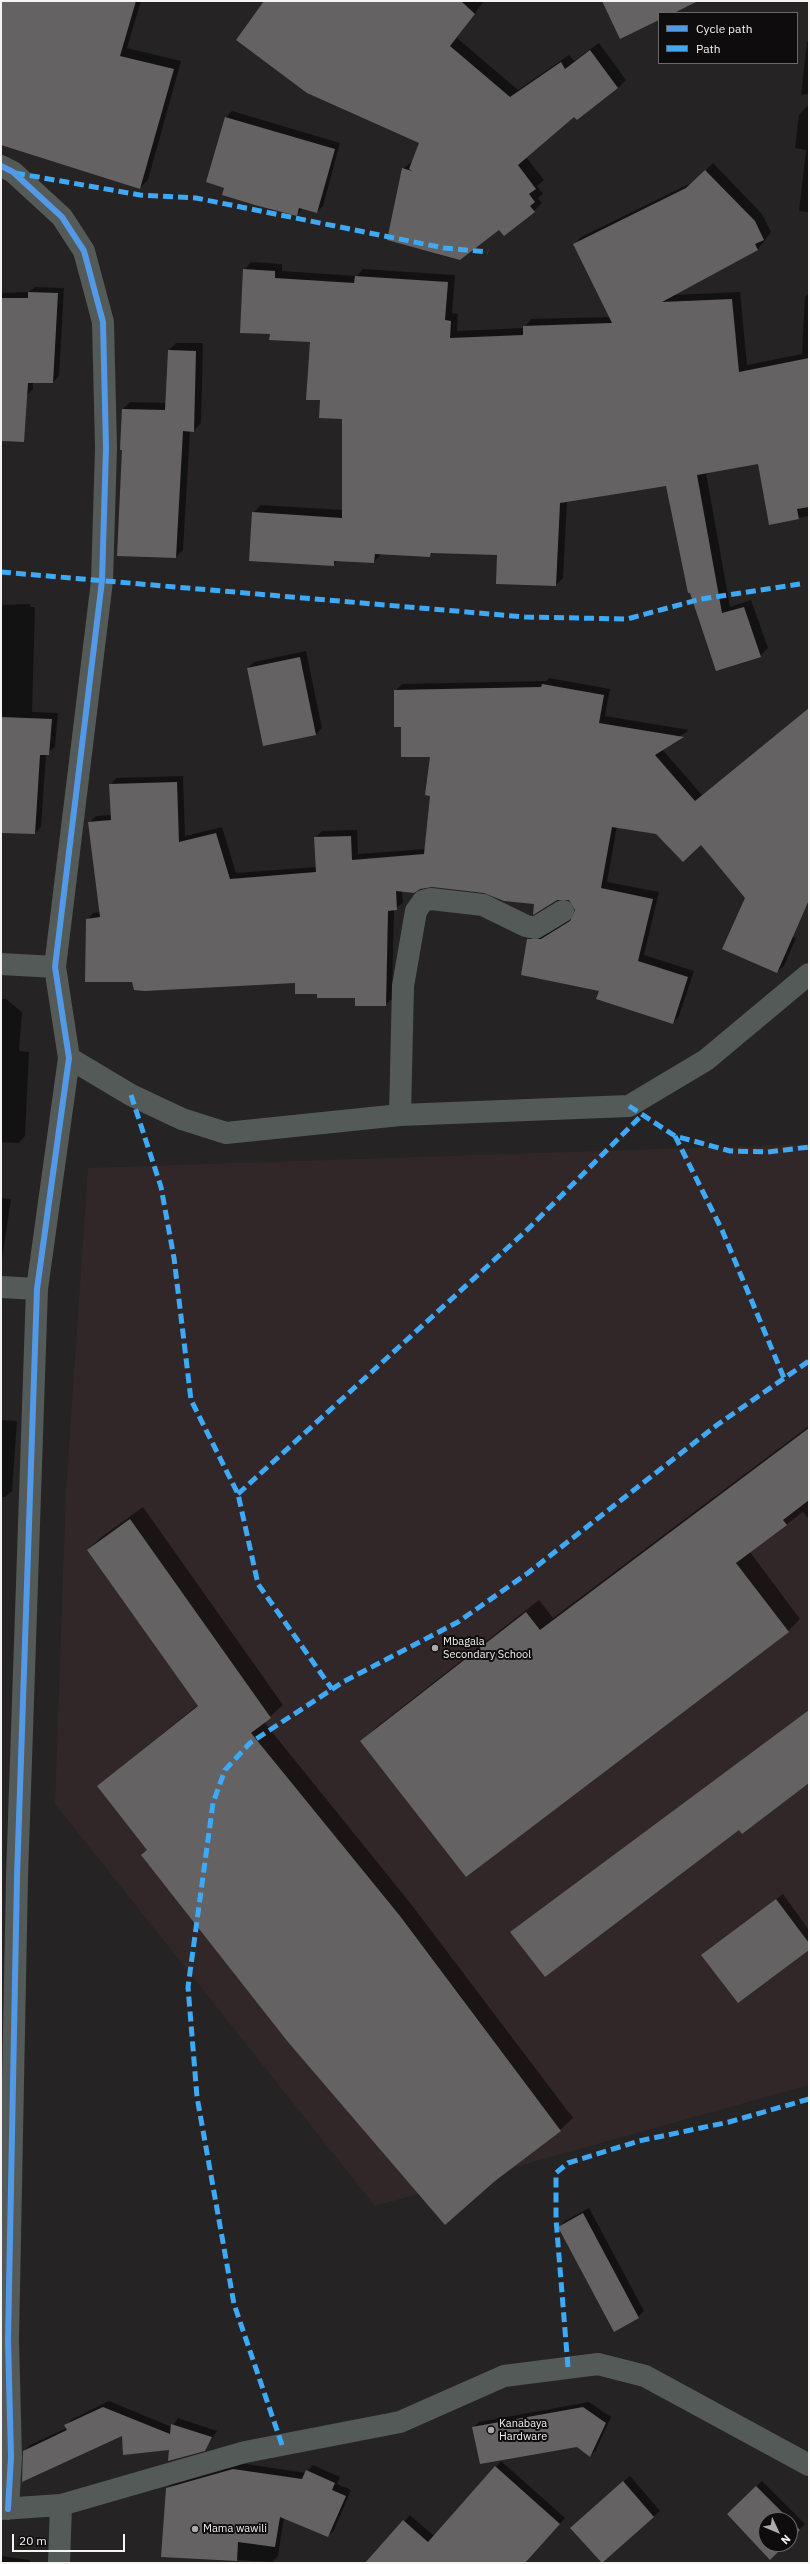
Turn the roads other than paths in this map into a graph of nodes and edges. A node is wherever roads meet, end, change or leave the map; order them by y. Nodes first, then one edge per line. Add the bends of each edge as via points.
1 (1, 166) edge
2 (563, 911) dead end
3 (1, 964) edge
4 (55, 967) junction
5 (809, 974) edge
6 (69, 1058) junction
7 (400, 1115) junction
8 (1, 1287) edge
9 (37, 1289) junction
10 (9, 1877) edge
11 (809, 2464) edge
12 (61, 2505) junction
13 (4, 2509) edge
14 (59, 2563) edge

1 - 4 street via 13,172 62,217 84,252 103,322 106,448 102,580
2 - 7 street via 535,928 483,905 431,899 423,901 416,911 403,986
3 - 4 street
4 - 6 street
5 - 7 street via 706,1060 629,1106
6 - 7 street via 143,1101 182,1119 226,1133
6 - 9 street
8 - 9 street
9 - 10 street
10 - 13 street via 8,2340 12,2457
11 - 12 street via 645,2376 598,2364 504,2376 400,2422 245,2452
12 - 13 street
12 - 14 street

